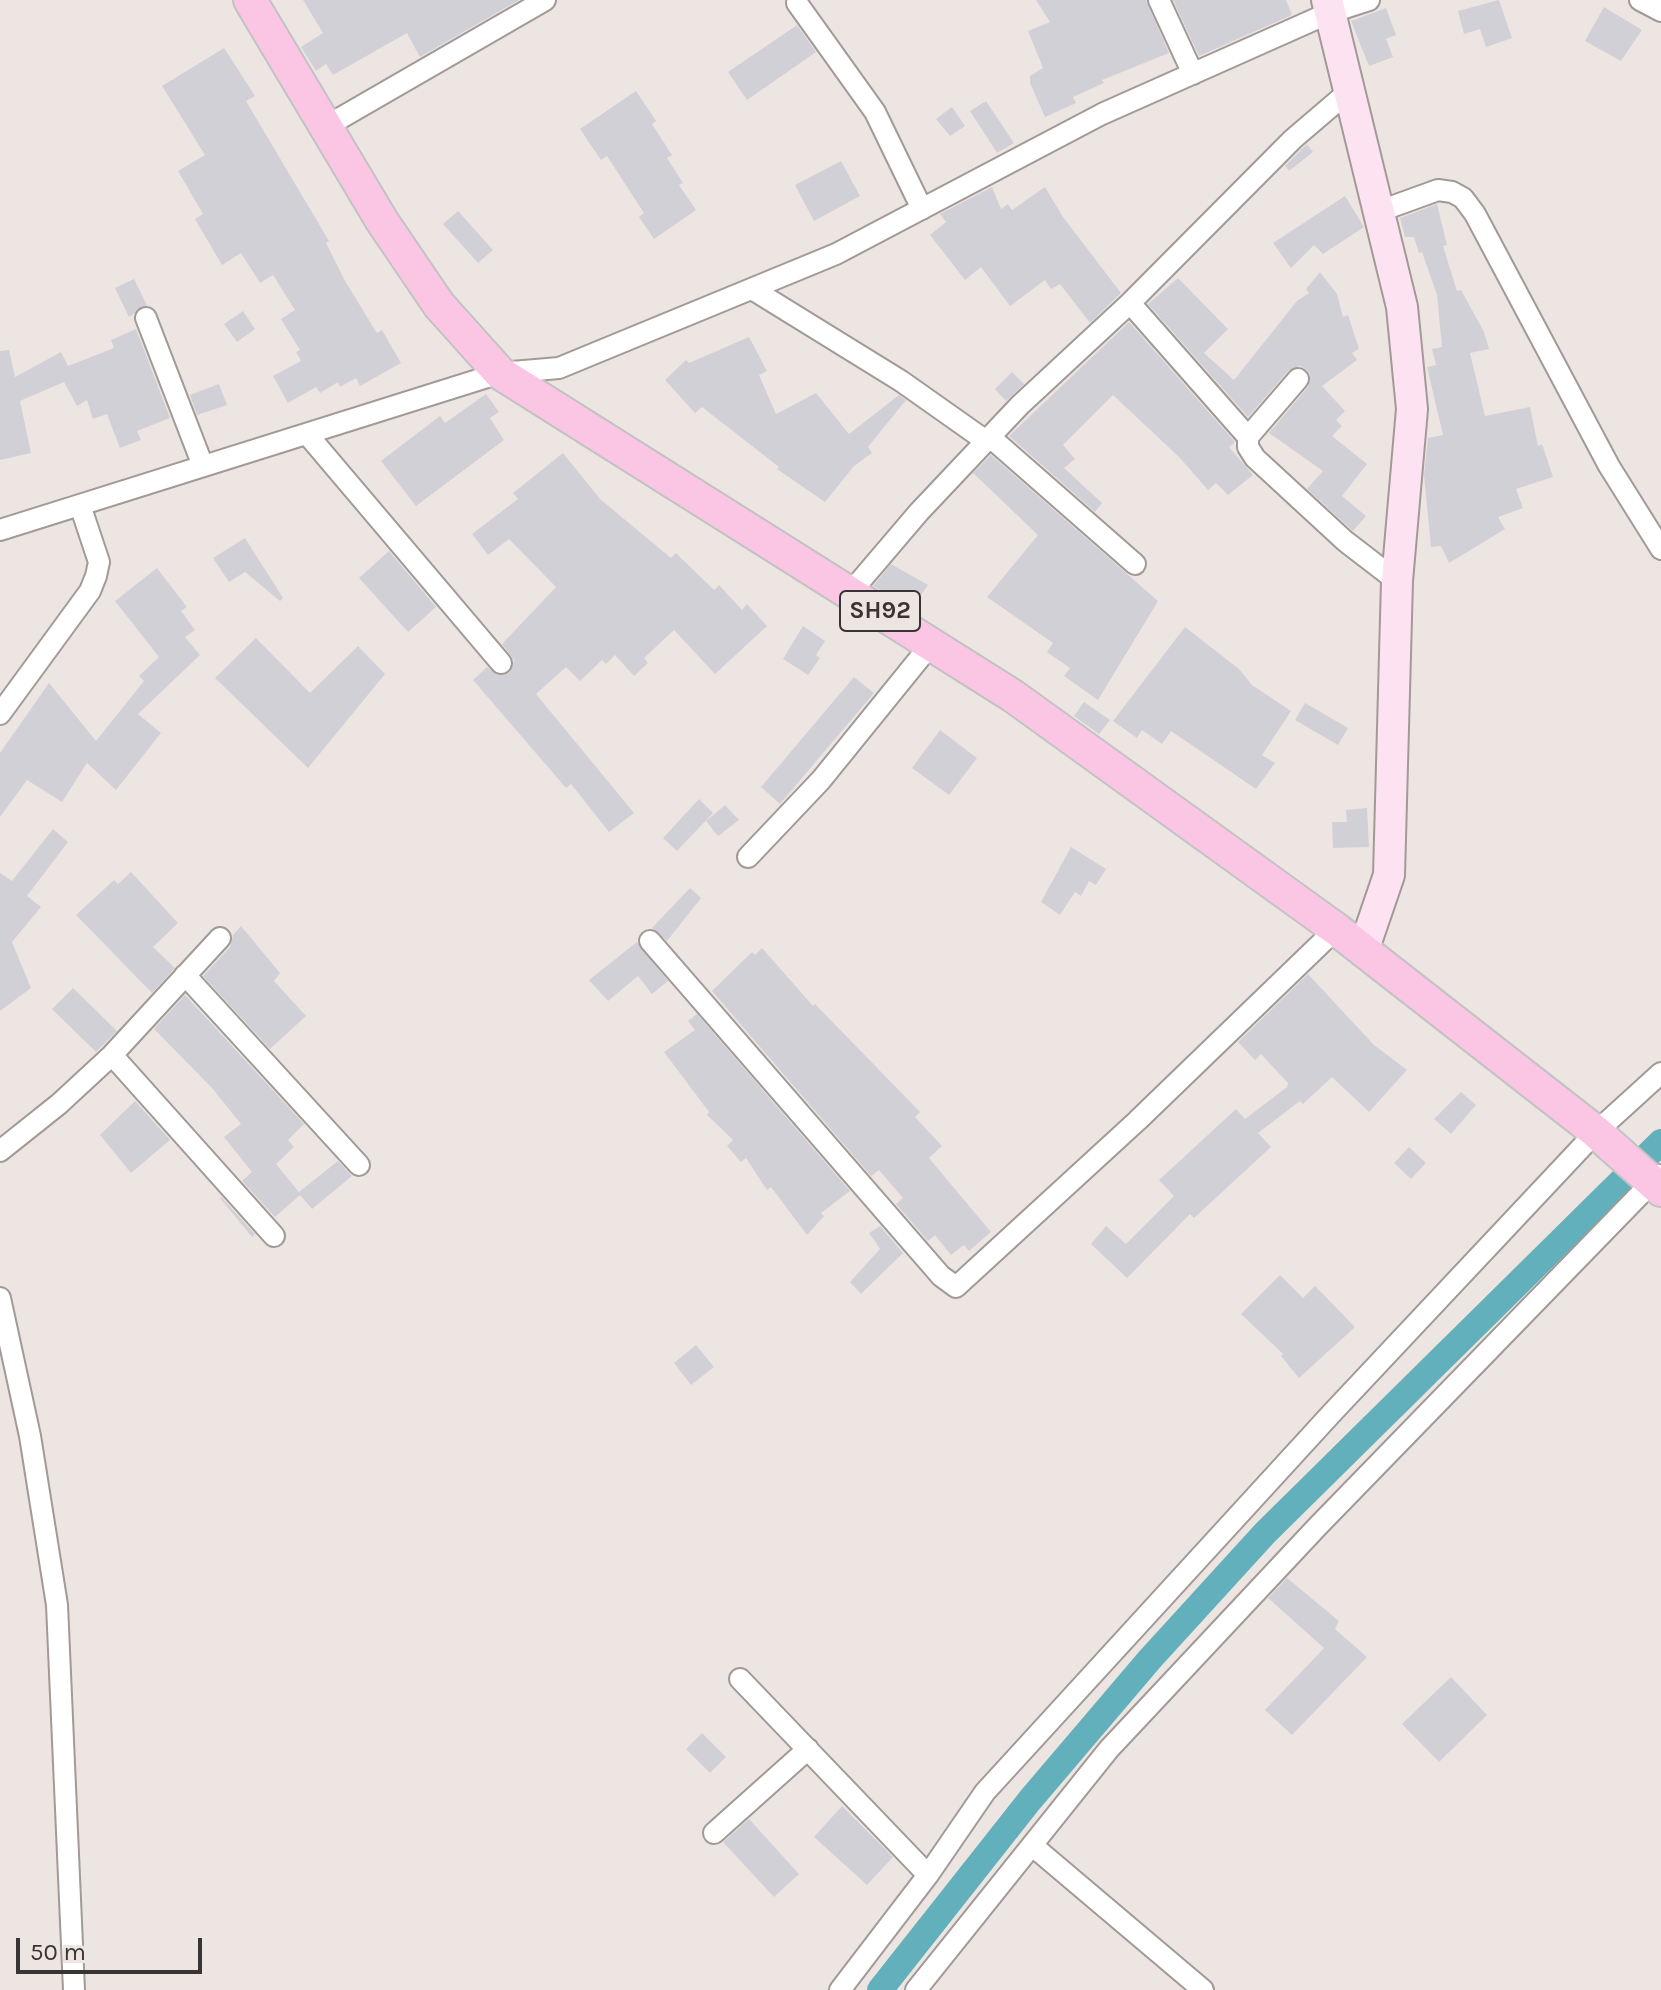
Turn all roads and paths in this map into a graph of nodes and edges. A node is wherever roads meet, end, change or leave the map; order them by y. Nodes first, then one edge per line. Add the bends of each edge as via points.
1 (250, 0) edge
2 (545, 0) edge
3 (1159, 0) edge
4 (1369, 0) edge
5 (1640, 0) edge
6 (797, 3) dead end
7 (1328, 6) edge
8 (1661, 11) edge
9 (1193, 74) junction
10 (1348, 92) junction
11 (325, 127) junction
12 (922, 209) junction
13 (1380, 211) junction
14 (752, 289) junction
15 (1130, 303) junction
16 (146, 318) dead end
17 (500, 373) junction
18 (1298, 379) dead end
19 (307, 434) junction
20 (1248, 437) junction
21 (988, 439) junction
22 (203, 466) junction
23 (80, 505) junction
24 (0, 530) edge
25 (1661, 549) edge
26 (1135, 564) dead end
27 (1397, 581) junction
28 (850, 593) junction
29 (932, 643) junction
30 (501, 663) dead end
31 (0, 714) edge
32 (748, 857) dead end
33 (1336, 929) junction
34 (220, 938) dead end
35 (650, 941) dead end
36 (1363, 951) junction
37 (185, 975) junction
38 (112, 1055) junction
39 (1661, 1073) edge
40 (1601, 1136) junction
41 (0, 1151) edge
42 (359, 1165) dead end
43 (1655, 1180) edge
44 (274, 1236) dead end
45 (0, 1298) edge
46 (740, 1679) dead end
47 (808, 1749) junction
48 (714, 1833) dead end
49 (1034, 1847) junction
50 (928, 1875) junction
51 (74, 1990) edge
52 (840, 1990) edge
53 (916, 1990) edge
54 (1203, 1990) edge

1 - 11 main road, SH92
2 - 11 street
3 - 9 street
4 - 7 street
5 - 8 street
6 - 12 street via 875,112
7 - 9 street
7 - 10 street
9 - 12 street via 1102,114
10 - 13 street
10 - 15 street via 1293,139
11 - 17 main road, SH92 via 439,305
12 - 14 street via 836,254
13 - 25 street via 1438,190 1463,198 1601,453
13 - 27 street via 1402,307 1412,409
14 - 17 street via 559,368
14 - 21 street
15 - 20 street
15 - 21 street
16 - 22 street
17 - 19 street
17 - 28 main road, SH92
18 - 20 street
19 - 22 street
19 - 30 street
20 - 27 street via 1255,458
21 - 26 street
21 - 28 street
22 - 23 street
23 - 24 street
23 - 31 street via 99,562 96,576
27 - 36 street via 1389,875
28 - 29 main road, SH92
29 - 32 street via 821,780
29 - 33 main road, SH92
33 - 35 street via 956,1287
33 - 36 main road, SH92
34 - 37 street
36 - 40 main road, SH92
37 - 38 street
37 - 42 street
38 - 41 street
38 - 44 street
39 - 40 street
40 - 43 main road, SH92
40 - 50 street via 1331,1414 985,1792
43 - 49 street via 1172,1680 1109,1749
45 - 51 street via 30,1436 57,1605
46 - 47 street
47 - 48 street
47 - 50 street
49 - 53 street
49 - 54 street
50 - 52 street

